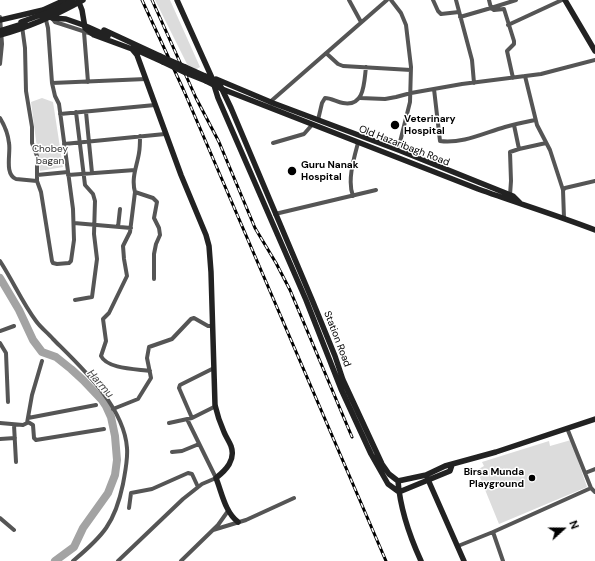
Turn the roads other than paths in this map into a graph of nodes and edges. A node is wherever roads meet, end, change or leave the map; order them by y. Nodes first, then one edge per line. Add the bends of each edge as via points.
1 (73, 0) edge
2 (78, 0) edge
3 (83, 0) edge
4 (177, 0) edge
5 (349, 0) edge
6 (387, 0) edge
7 (391, 0) edge
8 (433, 0) edge
9 (456, 0) edge
10 (489, 0) edge
11 (516, 0) edge
12 (564, 0) edge
13 (62, 1) edge
14 (510, 1) edge
15 (491, 8) junction
16 (43, 10) junction
17 (459, 12) junction
18 (21, 16) junction
19 (460, 17) junction
20 (0, 19) edge
21 (361, 22) junction
22 (86, 24) junction
23 (508, 25) junction
24 (84, 32) junction
25 (0, 33) edge
26 (94, 35) junction
27 (595, 51) edge
28 (326, 53) junction
29 (595, 60) edge
30 (0, 64) edge
31 (366, 67) junction
32 (185, 70) junction
33 (411, 70) junction
34 (525, 76) junction
35 (212, 78) junction
36 (513, 78) junction
37 (146, 79) junction
38 (88, 82) junction
39 (474, 82) junction
40 (52, 83) junction
41 (220, 87) junction
42 (434, 89) junction
43 (410, 93) junction
44 (360, 98) junction
45 (270, 102) junction
46 (155, 105) junction
47 (76, 112) junction
48 (86, 112) junction
49 (60, 114) junction
50 (0, 118) edge
51 (318, 120) junction
52 (535, 120) junction
53 (514, 125) junction
54 (310, 126) junction
55 (165, 134) junction
56 (140, 136) junction
57 (89, 142) junction
58 (80, 143) junction
59 (273, 143) dead end
60 (358, 143) junction
61 (546, 143) junction
62 (64, 144) junction
63 (518, 149) junction
64 (398, 150) junction
65 (134, 170) junction
66 (92, 173) junction
67 (68, 174) junction
68 (84, 174) junction
69 (37, 175) junction
70 (37, 181) junction
71 (595, 181) edge
72 (376, 190) dead end
73 (563, 190) junction
74 (135, 192) junction
75 (510, 195) junction
76 (352, 196) junction
77 (520, 203) junction
78 (120, 209) dead end
79 (275, 214) junction
80 (564, 218) junction
81 (74, 223) junction
82 (94, 226) junction
83 (118, 227) junction
84 (131, 228) junction
85 (595, 230) edge
86 (0, 261) edge
87 (154, 279) dead end
88 (75, 300) dead end
89 (14, 326) dead end
90 (213, 326) junction
91 (0, 332) edge
92 (0, 343) edge
93 (42, 361) dead end
94 (214, 368) junction
95 (150, 371) junction
96 (8, 402) dead end
97 (96, 405) dead end
98 (216, 406) junction
99 (113, 409) junction
100 (189, 418) junction
101 (595, 419) edge
102 (28, 420) junction
103 (0, 423) edge
104 (169, 423) dead end
105 (14, 424) junction
106 (567, 428) junction
107 (104, 429) dead end
108 (15, 438) junction
109 (0, 439) edge
110 (199, 444) junction
111 (172, 452) dead end
112 (16, 462) dead end
113 (595, 469) edge
114 (585, 473) junction
115 (427, 477) junction
116 (216, 478) junction
117 (398, 481) junction
118 (198, 487) junction
119 (591, 488) junction
120 (399, 492) junction
121 (595, 492) edge
122 (294, 498) dead end
123 (129, 508) dead end
124 (228, 511) junction
125 (0, 518) edge
126 (238, 522) junction
127 (14, 530) dead end
128 (213, 530) junction
129 (493, 532) junction
130 (458, 546) junction
131 (73, 561) edge
132 (118, 561) edge
133 (181, 561) edge
134 (421, 561) edge
135 (464, 561) edge
136 (503, 561) edge

1 - 25 street, bridge via 57,10
2 - 26 street via 85,28
3 - 25 street, bridge via 54,16 11,32
4 - 35 street
5 - 21 street
6 - 21 street
7 - 33 street via 401,12 406,25
8 - 17 street via 441,14
9 - 17 street
10 - 15 street
11 - 14 street
12 - 23 street
12 - 27 street
13 - 16 street
14 - 15 street
15 - 19 street
15 - 23 street via 504,9
16 - 18 street
16 - 24 street via 55,22
16 - 40 street via 48,28
17 - 19 street
18 - 20 street
18 - 69 street via 26,91 32,143 37,156
19 - 39 street via 472,60
20 - 25 street
21 - 28 street
22 - 25 street, bridge via 63,15 52,15
22 - 32 street, bridge via 163,62
22 - 32 street, bridge via 160,56
23 - 36 street via 514,41 507,51
24 - 26 street
24 - 38 street
25 - 30 street
26 - 37 street via 132,49
28 - 31 street via 340,65
28 - 45 street
29 - 34 street
31 - 33 street
31 - 44 street
32 - 41 street, bridge
33 - 43 street
34 - 36 street
34 - 52 street
35 - 41 street
35 - 45 street
36 - 39 street
37 - 38 street
37 - 46 street
38 - 40 street
39 - 42 street
40 - 49 street
41 - 54 street
41 - 77 street
41 - 77 street, Old Hazaribagh Road via 513,198
41 - 79 street, Station Road
41 - 120 street via 275,230 341,389 371,454 388,484
42 - 43 street
42 - 53 street via 440,140 464,140
43 - 44 street via 391,98
43 - 64 street
44 - 51 street via 350,104 325,98
45 - 51 street
46 - 48 street
46 - 55 street
47 - 48 street
47 - 49 street
47 - 58 street
48 - 57 street
49 - 62 street
50 - 70 street via 9,142 10,175 16,179
51 - 64 street
52 - 53 street
52 - 61 street
53 - 63 street
54 - 59 street via 304,134
54 - 60 street
55 - 56 street
55 - 90 street via 209,246
56 - 57 street
56 - 65 street via 140,151
57 - 58 street
57 - 66 street
58 - 62 street
58 - 68 street
60 - 76 street via 350,183
60 - 77 street via 511,203
61 - 63 street
61 - 73 street
62 - 67 street
63 - 75 street via 510,152
64 - 75 street
65 - 66 street
65 - 74 street
66 - 68 street
67 - 68 street
67 - 69 street
67 - 81 street
68 - 82 street via 86,188 94,197
69 - 70 street
70 - 81 street via 54,264 69,263 72,259
71 - 73 street
72 - 76 street
73 - 80 street
74 - 84 street
74 - 87 street via 157,202 154,218 160,234 154,254
75 - 77 street
76 - 79 street
77 - 80 street
78 - 83 street
79 - 117 street, Station Road via 346,387 382,464
80 - 85 street
81 - 82 street
82 - 83 street
82 - 88 street via 97,259 93,294 92,297
83 - 84 street
84 - 95 street via 123,246 127,276 103,319 106,341 101,356 112,365
86 - 99 street via 37,322 94,382
89 - 91 street
90 - 94 street
90 - 95 street via 194,318 172,339 151,345 148,348
92 - 96 street via 6,353
93 - 102 street
94 - 98 street
94 - 100 street via 180,385
95 - 99 street via 151,378 138,399
97 - 102 street
98 - 100 street
98 - 116 street via 233,453 228,466
99 - 131 street via 122,426 127,448 124,480 109,525 99,538
100 - 104 street
100 - 110 street
101 - 106 street
102 - 105 street via 24,425
102 - 107 street via 36,440
103 - 105 street
105 - 108 street
106 - 114 street
106 - 115 street via 452,466 450,471
108 - 109 street
108 - 112 street
110 - 111 street
110 - 116 street
113 - 114 street
114 - 119 street
115 - 117 street
115 - 120 street
115 - 130 street
116 - 118 street
116 - 124 street
117 - 120 street
118 - 123 street via 192,474 188,473 152,489 131,493
118 - 132 street
119 - 121 street
119 - 129 street
120 - 134 street
122 - 126 street
124 - 126 street
124 - 128 street
125 - 127 street
126 - 128 street
128 - 133 street
129 - 130 street
129 - 136 street
130 - 135 street

